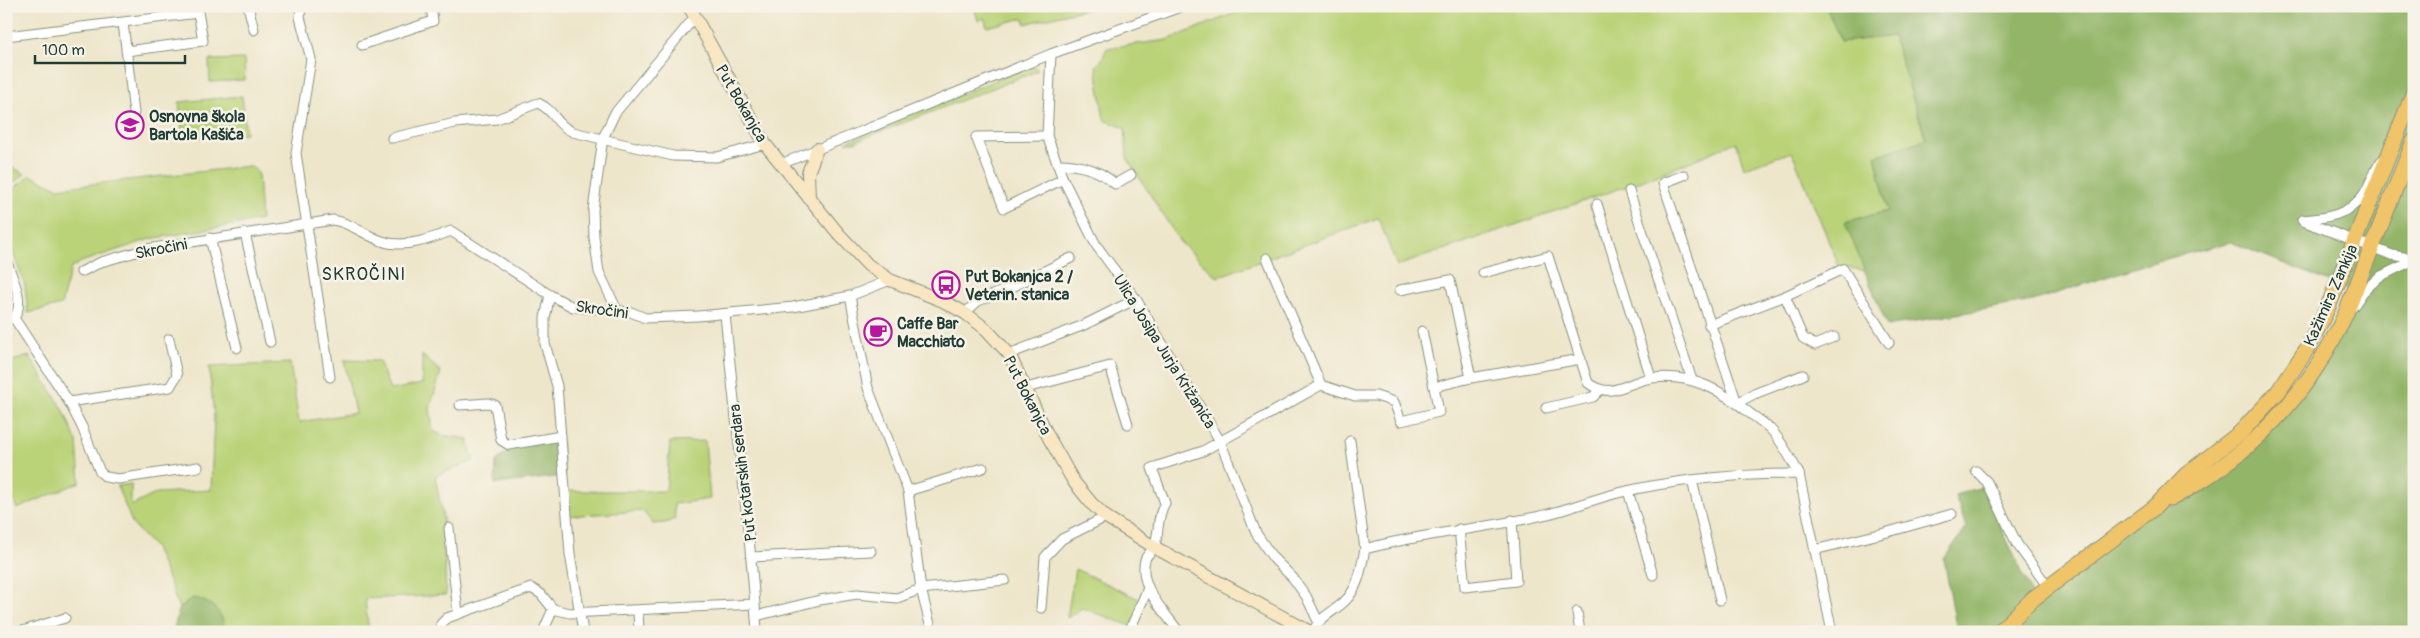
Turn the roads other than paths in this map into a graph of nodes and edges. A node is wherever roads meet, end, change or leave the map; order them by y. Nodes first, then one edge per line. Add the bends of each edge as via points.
1 (248, 6) edge
2 (301, 6) edge
3 (431, 6) edge
4 (1183, 6) edge
5 (197, 10) edge
6 (691, 12) edge
7 (123, 23) junction
8 (254, 30) dead end
9 (6, 36) edge
10 (362, 45) dead end
11 (126, 51) junction
12 (1050, 54) junction
13 (2414, 92) edge
14 (134, 113) dead end
15 (1047, 136) junction
16 (392, 138) dead end
17 (603, 138) junction
18 (2414, 141) edge
19 (765, 144) junction
20 (2392, 148) junction
21 (817, 149) junction
22 (780, 164) junction
23 (1057, 164) junction
24 (1131, 175) dead end
25 (1684, 175) dead end
26 (1063, 179) junction
27 (1629, 191) dead end
28 (809, 198) junction
29 (1597, 204) dead end
30 (306, 224) junction
31 (245, 233) junction
32 (210, 238) junction
33 (2354, 241) junction
34 (2372, 247) junction
35 (1071, 258) dead end
36 (1268, 258) dead end
37 (2414, 259) edge
38 (6, 260) edge
39 (81, 272) dead end
40 (1483, 273) dead end
41 (890, 280) junction
42 (1400, 290) dead end
43 (550, 295) junction
44 (850, 296) junction
45 (1785, 296) junction
46 (1136, 299) junction
47 (617, 310) junction
48 (965, 313) junction
49 (725, 314) junction
50 (2346, 314) junction
51 (10, 319) edge
52 (1709, 324) junction
53 (1422, 331) dead end
54 (1834, 337) dead end
55 (169, 339) dead end
56 (270, 342) dead end
57 (1889, 343) dead end
58 (237, 348) dead end
59 (1009, 354) junction
60 (1581, 359) junction
61 (1803, 375) dead end
62 (330, 377) dead end
63 (1471, 378) junction
64 (1651, 378) junction
65 (1692, 380) junction
66 (1321, 385) junction
67 (1434, 387) junction
68 (1026, 388) junction
69 (1599, 391) junction
70 (70, 402) junction
71 (1737, 403) junction
72 (460, 406) dead end
73 (1546, 408) dead end
74 (1128, 424) dead end
75 (561, 436) junction
76 (1220, 441) junction
77 (1350, 441) dead end
78 (198, 467) dead end
79 (983, 468) dead end
80 (1976, 471) dead end
81 (1799, 474) junction
82 (1692, 480) junction
83 (908, 491) junction
84 (1628, 491) junction
85 (2155, 507) junction
86 (1952, 514) dead end
87 (1106, 517) junction
88 (1512, 520) junction
89 (449, 528) dead end
90 (1459, 529) junction
91 (1154, 547) junction
92 (1365, 549) junction
93 (1814, 550) junction
94 (871, 551) dead end
95 (752, 557) junction
96 (1653, 575) dead end
97 (1005, 580) dead end
98 (2048, 587) junction
99 (1148, 588) junction
100 (921, 589) junction
101 (1720, 600) dead end
102 (755, 604) junction
103 (1041, 608) dead end
104 (552, 609) junction
105 (638, 611) junction
106 (580, 612) junction
107 (1577, 612) dead end
108 (458, 614) junction
109 (756, 616) junction
110 (65, 618) dead end
111 (1314, 628) edge
112 (19, 632) edge
113 (442, 632) edge
114 (543, 632) edge
115 (583, 632) edge
116 (639, 632) edge
117 (757, 632) edge
118 (932, 632) edge
119 (1129, 632) edge
120 (1179, 632) edge
121 (1580, 632) edge
122 (1832, 632) edge
123 (1999, 632) edge

1 - 8 street
2 - 30 street via 300,17 311,59 296,153
3 - 10 street via 433,21
4 - 12 street
5 - 7 street
5 - 11 street via 203,41
6 - 17 street via 615,113
6 - 19 main road, Put Bokanjca
7 - 9 street
7 - 11 street
11 - 14 street
12 - 15 street, Ulica Josipa Jurja Križanića
12 - 21 street
13 - 20 main road, Kažimira Zankija
15 - 23 street, Ulica Josipa Jurja Križanića
15 - 26 street via 976,137 1004,208
16 - 17 street via 455,123 497,119 538,103 550,108 560,126
17 - 19 street via 673,156 717,157
17 - 47 street via 593,210 594,237 599,272
18 - 34 main road, Kažimira Zankija
19 - 22 main road, Put Bokanjca
20 - 33 main road, Kažimira Zankija
20 - 33 street via 2375,168 2364,195 2354,206 2328,218 2302,220
21 - 22 street
21 - 28 main road via 808,173
22 - 28 main road, Put Bokanjca
23 - 24 street via 1089,168 1115,184
23 - 26 street, Ulica Josipa Jurja Križanića
25 - 52 street via 1663,183
26 - 46 street, Ulica Josipa Jurja Križanića via 1096,244
27 - 65 street
28 - 41 main road, Put Bokanjca via 868,265
29 - 64 street
30 - 31 street, Skročini
30 - 43 street, Skročini via 332,220 347,222 384,242 401,244 433,239 451,231
30 - 62 street
31 - 32 street, Skročini
31 - 56 street
32 - 39 street, Skročini via 147,249 101,262
32 - 58 street
33 - 34 street
33 - 85 main road, Kažimira Zankija via 2320,325 2278,392 2240,433 2186,475
34 - 37 street via 2401,258
34 - 50 main road, Kažimira Zankija
35 - 48 street via 978,301
36 - 66 street
37 - 50 street via 2379,277
38 - 51 street via 20,298 19,312
40 - 60 street via 1548,256
41 - 44 street, Skročini
41 - 48 main road, Put Bokanjca
42 - 63 street via 1450,280
43 - 47 street, Skročini via 573,307
43 - 75 street via 544,318 545,344 558,386
44 - 49 street, Skročini via 793,307
44 - 83 street via 868,388
45 - 52 street
45 - 54 street via 1803,338 1815,345
45 - 57 street via 1843,269
46 - 59 street via 1084,325
46 - 76 street, Ulica Josipa Jurja Križanića
47 - 49 street, Skročini via 661,319
48 - 59 main road, Put Bokanjca via 986,329
49 - 95 street, Put kotarskih serdara
50 - 85 main road, Kažimira Zankija via 2308,382 2273,424 2195,486
51 - 70 street
52 - 71 street
53 - 67 street
55 - 70 street via 177,375 170,387
59 - 68 main road, Put Bokanjca
60 - 63 street
60 - 69 street via 1588,383
61 - 71 street
63 - 67 street
64 - 65 street
64 - 69 street via 1613,391
65 - 71 street via 1707,384
66 - 67 street via 1356,396 1376,396 1394,402 1401,421 1439,412
66 - 76 street
68 - 74 street via 1110,366
68 - 87 main road, Put Bokanjca via 1074,482
69 - 73 street via 1593,397
70 - 78 street via 94,461 106,477 118,479
71 - 81 street via 1772,430 1786,448
72 - 75 street via 495,405 501,440 509,445
75 - 106 street via 570,554
76 - 91 street via 1203,451 1152,468 1165,503 1159,514
76 - 111 street, Ulica Josipa Jurja Križanića via 1256,533 1306,596
77 - 92 street
79 - 83 street
80 - 98 street via 1987,482 2016,544
81 - 82 street via 1746,474
81 - 93 street
82 - 84 street
82 - 101 street
83 - 100 street
84 - 88 street via 1548,514
84 - 96 street
85 - 98 main road, Kažimira Zankija
86 - 93 street
87 - 91 main road, Put Bokanjca
87 - 103 street via 1062,539 1045,557
88 - 90 street
88 - 90 street via 1516,580 1465,587
89 - 108 street
90 - 92 street
91 - 99 street via 1145,559 1144,574
91 - 111 main road, Put Bokanjca
92 - 111 street via 1359,581 1345,601
93 - 122 street
94 - 95 street
95 - 102 street, Put kotarskih serdara
97 - 100 street
98 - 123 main road, Kažimira Zankija
99 - 119 street
99 - 120 street
100 - 109 street via 897,598 857,594 820,600
100 - 118 street
102 - 105 street
102 - 109 street, Put kotarskih serdara
104 - 106 street
104 - 108 street via 540,594 530,588
104 - 114 street
105 - 106 street
105 - 116 street
106 - 115 street
107 - 121 street
108 - 113 street via 441,624
109 - 117 street, Put kotarskih serdara
110 - 112 street

